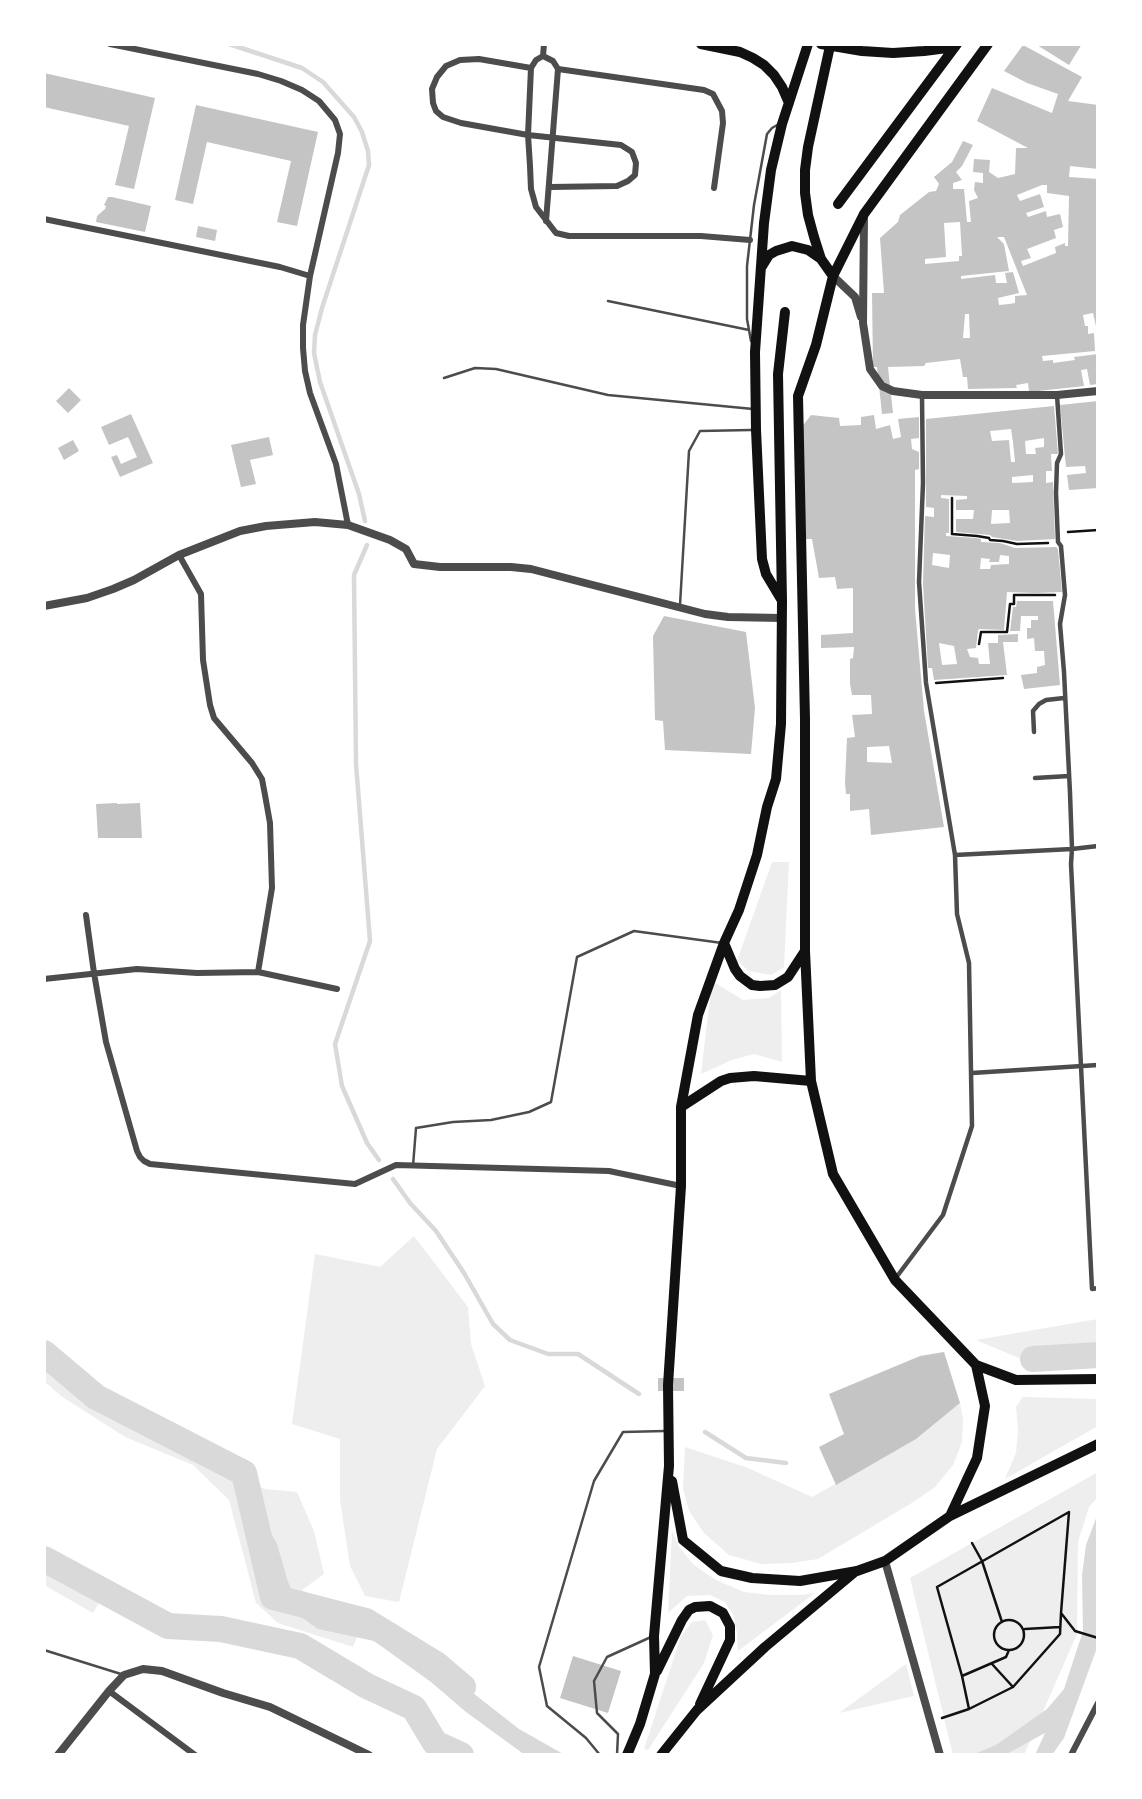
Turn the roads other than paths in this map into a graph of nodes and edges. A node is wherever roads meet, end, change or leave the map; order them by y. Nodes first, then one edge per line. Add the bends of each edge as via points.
1 (110, 44) edge
2 (544, 44) edge
3 (701, 44) edge
4 (808, 44) edge
5 (988, 44) edge
6 (825, 45) edge
7 (956, 45) edge
8 (543, 56) junction
9 (531, 68) junction
10 (558, 69) junction
11 (789, 103) junction
12 (782, 124) junction
13 (528, 135) junction
14 (552, 138) junction
15 (550, 187) junction
16 (714, 188) dead end
17 (838, 204) dead end
18 (864, 214) junction
19 (44, 219) edge
20 (546, 222) junction
21 (750, 240) junction
22 (821, 260) junction
23 (760, 269) junction
24 (310, 276) junction
25 (833, 276) junction
26 (608, 301) dead end
27 (785, 312) dead end
28 (863, 323) junction
29 (749, 330) junction
30 (755, 352) junction
31 (444, 378) dead end
32 (1098, 391) edge
33 (922, 395) junction
34 (1057, 395) junction
35 (756, 409) junction
36 (756, 430) junction
37 (348, 525) junction
38 (179, 555) junction
39 (782, 601) junction
40 (44, 606) edge
41 (680, 608) junction
42 (781, 618) junction
43 (1064, 698) junction
44 (1034, 732) dead end
45 (1069, 776) junction
46 (1035, 778) dead end
47 (1098, 846) edge
48 (1072, 849) junction
49 (955, 855) junction
50 (86, 915) dead end
51 (724, 943) junction
52 (805, 951) junction
53 (258, 972) junction
54 (93, 973) junction
55 (44, 979) edge
56 (337, 989) dead end
57 (1098, 1065) edge
58 (1082, 1066) junction
59 (972, 1073) junction
60 (811, 1080) junction
61 (681, 1107) junction
62 (413, 1166) junction
63 (681, 1186) junction
64 (895, 1280) junction
65 (1098, 1288) edge
66 (976, 1365) junction
67 (1098, 1379) edge
68 (668, 1430) junction
69 (1098, 1444) edge
70 (669, 1466) junction
71 (950, 1516) junction
72 (885, 1561) junction
73 (857, 1571) junction
74 (654, 1636) junction
75 (44, 1650) edge
76 (655, 1674) junction
77 (124, 1675) junction
78 (109, 1691) junction
79 (1098, 1703) edge
80 (697, 1710) junction
81 (58, 1755) edge
82 (195, 1755) edge
83 (369, 1755) edge
84 (600, 1755) edge
85 (617, 1755) edge
86 (627, 1755) edge
87 (661, 1755) edge
88 (940, 1755) edge
89 (1071, 1755) edge

1 - 24 street via 281,80 319,101 340,134
2 - 8 street
3 - 11 main road via 740,52 764,65
4 - 11 main road
5 - 18 main road
6 - 7 main road via 893,53
6 - 22 main road via 805,170 808,215
7 - 17 main road
8 - 9 street
8 - 10 street
9 - 13 street
9 - 13 street via 460,60 446,66 432,89 436,111 443,117
10 - 14 street
10 - 16 street via 713,94 723,122
11 - 12 main road
12 - 21 lane via 766,134
12 - 23 main road via 771,170
13 - 14 street
13 - 20 street via 531,189
14 - 15 street
14 - 15 street via 621,145 632,152 635,175 617,186
15 - 20 street
18 - 25 main road
18 - 28 street
19 - 24 street
20 - 21 street via 556,233 569,236
21 - 29 lane
22 - 23 main road via 792,246 769,256
22 - 25 main road
23 - 30 main road
24 - 37 street via 303,325 304,372 329,443
25 - 28 street via 855,297
25 - 52 main road via 798,396
26 - 29 lane
27 - 39 main road via 778,374
28 - 33 street via 870,369 878,382 888,389
29 - 30 lane
30 - 35 main road
31 - 35 lane via 475,368 496,369 608,396
32 - 34 street
33 - 34 street
33 - 49 street via 919,582 926,683
34 - 43 street
35 - 36 main road
36 - 39 main road via 762,559
36 - 41 lane via 700,431 689,451
37 - 38 street via 266,526
37 - 41 street via 406,549 414,564 531,569
38 - 40 street via 113,589
38 - 53 street via 201,594 203,660 214,718 262,779 270,823 272,888
39 - 42 main road
41 - 42 street via 728,617
42 - 51 main road via 776,779 757,855
43 - 44 street via 1039,704 1034,711
43 - 45 street
45 - 46 street
45 - 48 street
47 - 48 street
48 - 49 street
48 - 58 street
49 - 59 street via 957,914 969,963
50 - 54 street
51 - 52 main road via 740,976 760,986 789,978
51 - 61 main road via 698,1015
51 - 62 lane via 634,930 577,957 551,1102 491,1120 415,1128
52 - 60 main road
53 - 54 street via 137,969
53 - 56 street
54 - 55 street
54 - 62 street via 106,1042 137,1151 144,1161 355,1184 396,1165
57 - 58 street
58 - 59 street
58 - 65 street via 1092,1289
59 - 64 street via 972,1126 943,1215
60 - 61 main road via 730,1077
60 - 64 main road via 833,1174
61 - 63 main road
62 - 63 street via 610,1171
63 - 68 main road
64 - 66 main road
66 - 67 main road via 1016,1380
66 - 71 main road via 985,1406 977,1458
68 - 70 main road
68 - 84 lane via 623,1432 594,1481 539,1667 547,1706
69 - 71 main road
70 - 73 main road via 683,1540 721,1571 800,1581
70 - 74 main road
71 - 72 main road
72 - 73 main road
72 - 88 street
73 - 80 main road
74 - 76 main road
74 - 85 lane via 607,1657 594,1681 597,1713 618,1734
75 - 77 lane
76 - 80 main road via 689,1610 710,1606 723,1613 730,1626 730,1640
76 - 86 main road
77 - 78 street
77 - 83 street via 143,1669 162,1671 270,1707
78 - 81 street
78 - 82 street
79 - 89 street
80 - 87 main road

